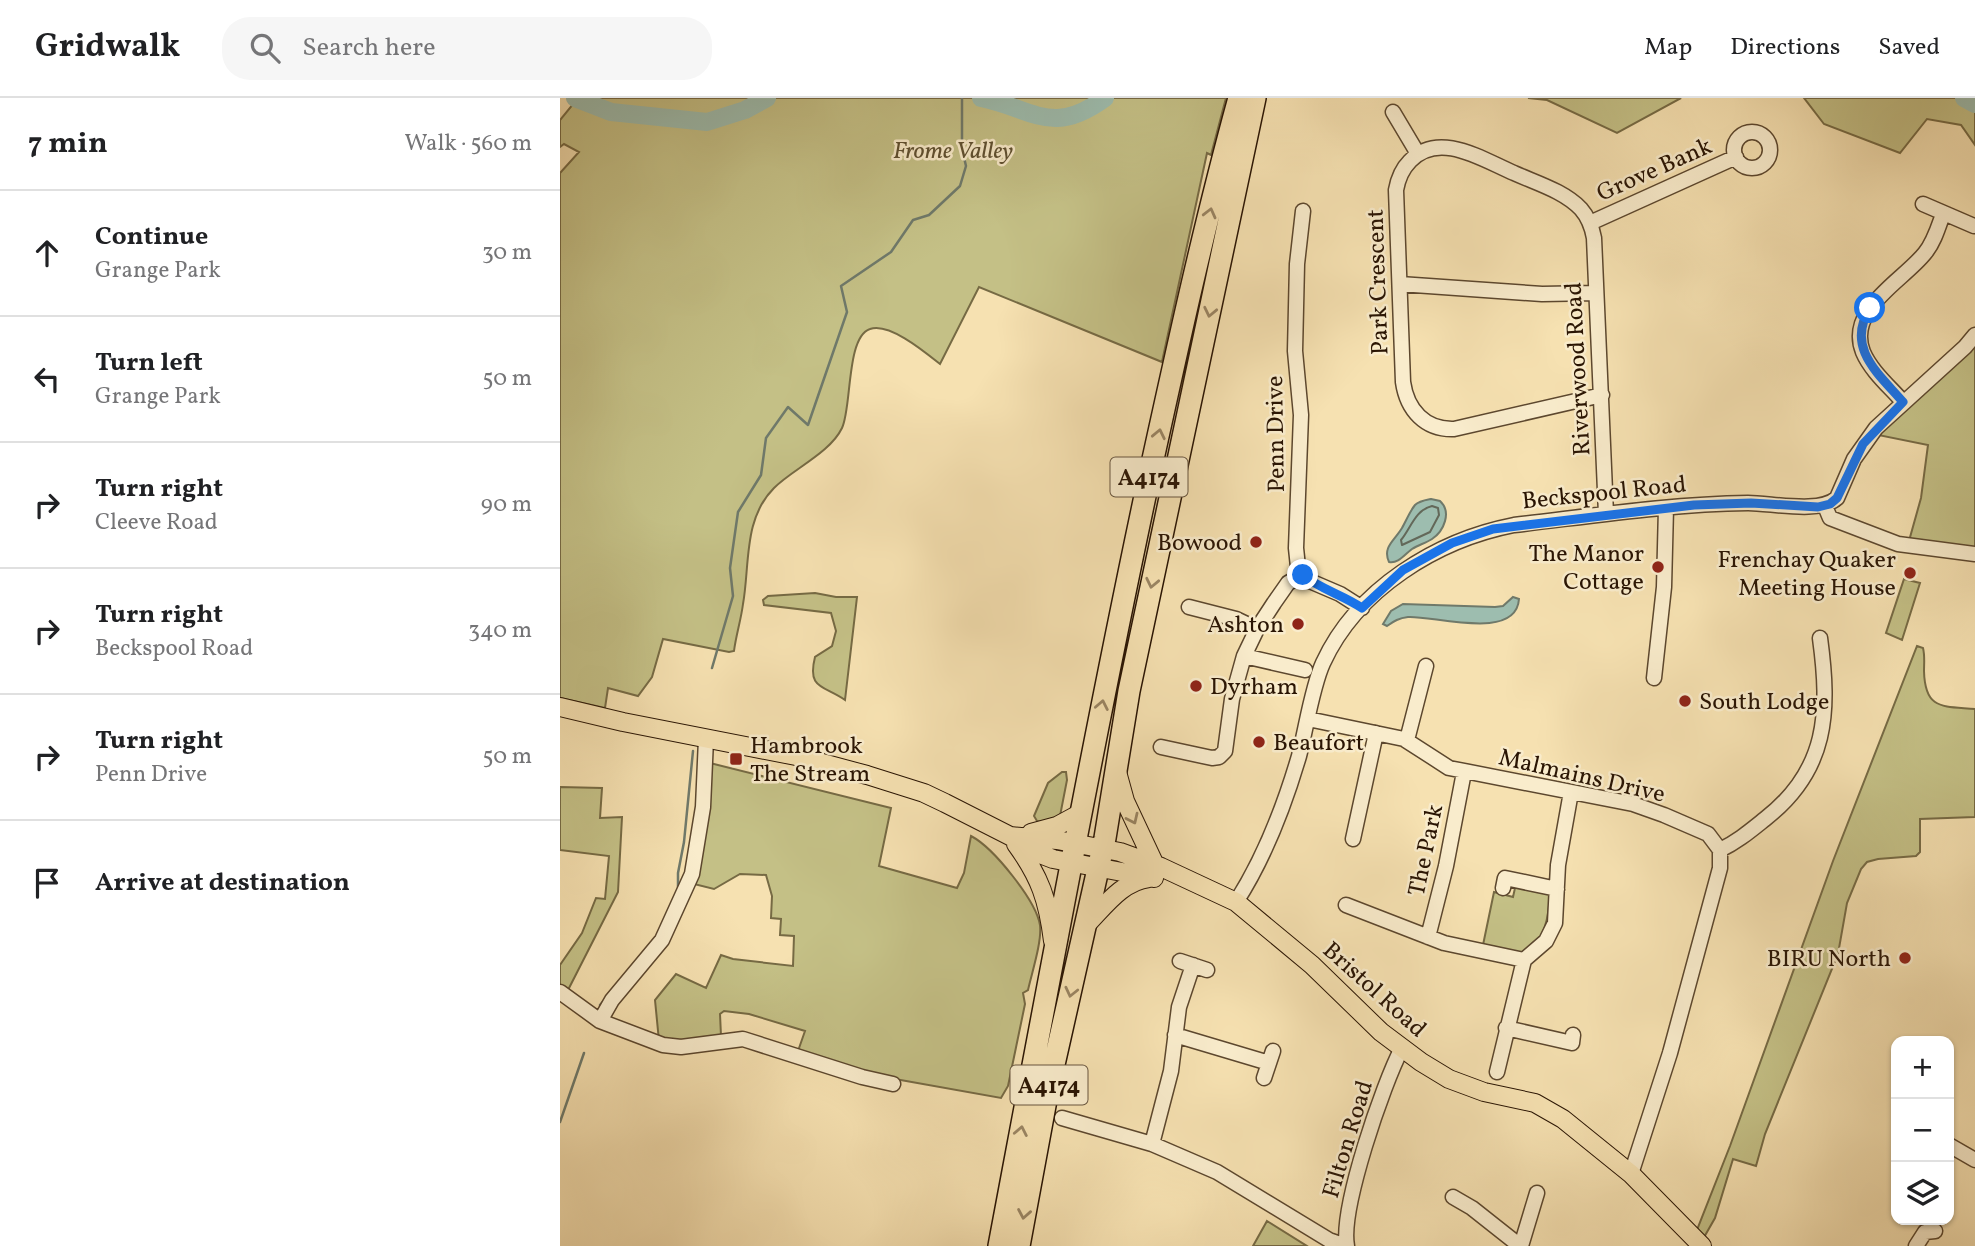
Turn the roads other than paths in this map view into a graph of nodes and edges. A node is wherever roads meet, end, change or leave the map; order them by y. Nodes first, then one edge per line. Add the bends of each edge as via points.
1 (1246, 103) edge
2 (1393, 112) dead end
3 (1418, 153) junction
4 (1736, 157) dead end
5 (1923, 204) dead end
6 (1943, 214) junction
7 (1305, 220) dead end
8 (1590, 223) junction
9 (1973, 228) edge
10 (1400, 284) junction
11 (1596, 293) junction
12 (1975, 335) edge
13 (1602, 395) junction
14 (1903, 402) junction
15 (1825, 506) junction
16 (1666, 508) junction
17 (1606, 514) junction
18 (1975, 554) edge
19 (1303, 575) junction
20 (1189, 607) dead end
21 (1362, 608) junction
22 (1257, 629) junction
23 (1820, 638) dead end
24 (1244, 656) junction
25 (1426, 666) dead end
26 (1305, 670) dead end
27 (1654, 678) dead end
28 (1129, 691) junction
29 (560, 707) edge
30 (1308, 719) junction
31 (1376, 733) junction
32 (706, 738) junction
33 (1407, 740) junction
34 (1161, 747) dead end
35 (1116, 772) junction
36 (1464, 772) junction
37 (1571, 792) junction
38 (1081, 813) junction
39 (1010, 836) junction
40 (1353, 839) dead end
41 (1720, 850) junction
42 (1087, 855) junction
43 (1155, 871) junction
44 (1503, 888) dead end
45 (1557, 889) junction
46 (1236, 902) junction
47 (1346, 905) dead end
48 (1086, 925) junction
49 (1428, 937) junction
50 (1055, 951) junction
51 (1524, 960) junction
52 (1193, 965) dead end
53 (560, 992) edge
54 (1043, 1012) junction
55 (600, 1021) junction
56 (1506, 1028) junction
57 (1175, 1035) junction
58 (1573, 1035) dead end
59 (1402, 1048) junction
60 (1497, 1072) dead end
61 (1264, 1078) dead end
62 (893, 1084) dead end
63 (1067, 1114) dead end
64 (1152, 1144) junction
65 (1954, 1152) edge
66 (1975, 1160) edge
67 (1631, 1174) junction
68 (1537, 1193) dead end
69 (1458, 1204) dead end
70 (1935, 1231) dead end
71 (999, 1246) edge
72 (1019, 1246) edge
73 (1347, 1246) edge
74 (1521, 1246) edge
75 (1702, 1246) edge
76 (1916, 1246) edge

1 -> 28 highway, A4174
38 -> 1 highway, A4174 via 1174,362
2 - 3 street
3 - 8 street via 1436,147 1458,149 1558,193 1576,205
3 - 10 street, Park Crescent via 1404,167 1397,184
4 - 8 street, Grove Bank
5 - 6 street
6 - 9 street
6 - 14 street via 1925,254 1870,308 1862,324 1863,351
7 - 19 street, Penn Drive via 1297,264 1296,351 1301,415 1296,548
8 - 11 street, Riverwood Road
10 - 11 street
10 - 13 street, Park Crescent via 1405,393 1414,411 1429,424 1458,429
11 - 13 street, Riverwood Road
12 - 14 street
13 - 17 street, Riverwood Road
14 - 15 street via 1863,444 1837,498
15 - 16 street, Beckspool Road via 1751,503
15 - 18 street via 1830,518 1875,537
16 - 17 street, Beckspool Road
16 - 27 street via 1664,587
17 - 21 street, Beckspool Road via 1514,525 1452,543 1403,570
19 - 21 street
19 - 22 street via 1288,583
20 - 22 street
21 - 30 street, Beckspool Road via 1322,665
22 - 24 street
23 - 41 street via 1817,668 1826,698 1817,753 1780,808
24 - 26 street
24 - 34 street via 1225,751 1212,758
25 - 33 street
28 - 35 highway, A4174
28 - 42 highway, A4174 via 1110,740
29 - 32 main road, Bristol Road
30 - 31 street, Malmains Drive
30 - 46 street, Beckspool Road via 1279,816
31 - 33 street, Malmains Drive
31 - 40 street
32 - 39 main road, Bristol Road via 796,756 924,793
32 - 55 street via 703,807 692,874 662,940 611,1000
33 - 36 street, Malmains Drive via 1444,766
35 - 42 highway, A4174
35 -> 43 main road
36 - 37 street, Malmains Drive
36 - 49 street, The Park
37 - 41 street, Malmains Drive via 1664,815 1708,834
37 - 45 street
38 - 39 main road via 1047,830
38 - 42 highway, A4174
39 - 42 main road, Bristol Road via 1035,852
39 - 50 main road via 1042,886
41 - 67 street via 1720,868 1674,1040
42 - 43 main road, Bristol Road via 1121,852
42 - 48 highway, A4174
42 - 50 highway, A4174
42 - 54 highway via 1067,953
43 - 46 main road, Bristol Road
43 - 48 main road via 1125,887
44 - 45 street via 1505,878
45 - 51 street via 1553,929
46 - 59 main road, Bristol Road
47 - 49 street
48 -> 72 highway, A4174
49 - 51 street
50 - 54 highway, A4174
51 - 56 street
52 - 57 street
53 - 55 street
71 -> 54 highway, A4174
55 - 62 street via 663,1045 756,1041
56 - 58 street via 1572,1043
56 - 60 street
57 - 61 street via 1271,1057
57 - 64 street via 1171,1072
59 - 67 main road, Bristol Road via 1449,1079 1535,1104 1563,1119
59 - 73 street, Filton Road via 1367,1140 1346,1221
63 - 64 street
64 - 73 street via 1217,1172 1328,1240
65 - 66 street
67 - 75 main road, Bristol Road
68 - 74 street
69 - 74 street
70 - 76 street via 1925,1232

